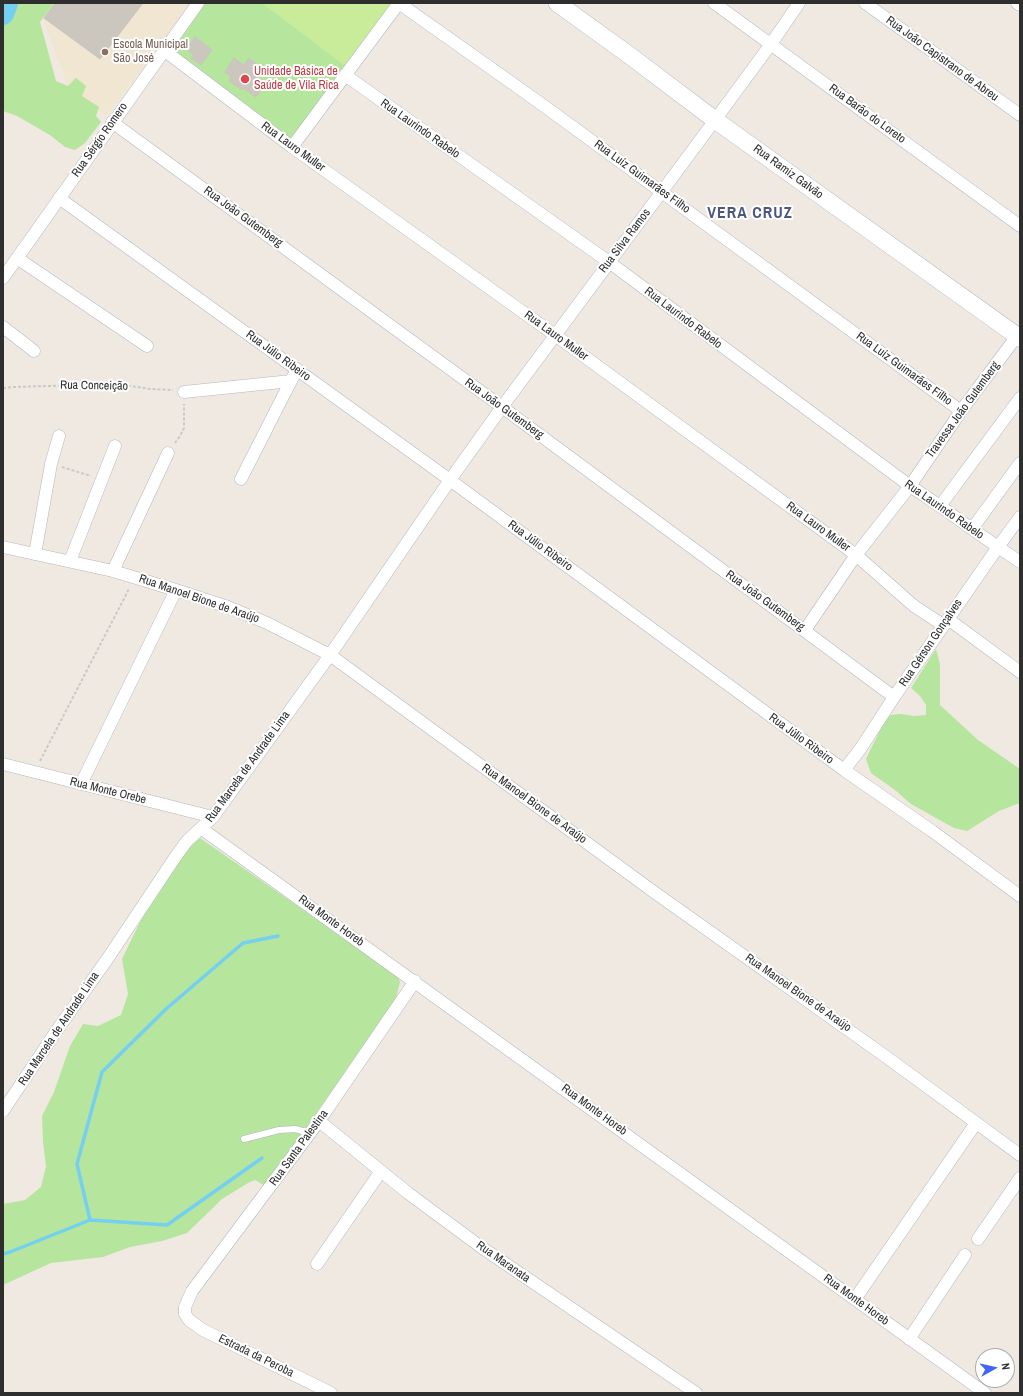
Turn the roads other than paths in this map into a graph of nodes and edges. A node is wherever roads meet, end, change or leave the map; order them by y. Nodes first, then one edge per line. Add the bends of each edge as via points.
1 (198, 3) edge
2 (399, 3) edge
3 (557, 3) edge
4 (714, 3) edge
5 (799, 3) edge
6 (865, 3) edge
7 (1017, 3) edge
8 (1020, 5) edge
9 (771, 44) junction
10 (165, 51) junction
11 (345, 75) junction
12 (1020, 115) edge
13 (715, 120) junction
14 (112, 122) junction
15 (292, 147) junction
16 (662, 191) junction
17 (59, 198) junction
18 (1020, 226) edge
19 (18, 258) junction
20 (609, 262) junction
21 (3, 278) edge
22 (3, 327) edge
23 (555, 335) junction
24 (1018, 337) edge
25 (147, 346) dead end
26 (34, 351) dead end
27 (297, 369) junction
28 (291, 381) junction
29 (184, 392) road end
30 (1020, 398) edge
31 (502, 407) junction
32 (961, 411) junction
33 (59, 436) dead end
34 (115, 446) dead end
35 (168, 453) road end
36 (1020, 463) edge
37 (241, 479) dead end
38 (450, 480) junction
39 (910, 486) junction
40 (940, 506) junction
41 (1020, 517) edge
42 (972, 529) junction
43 (998, 546) junction
44 (3, 547) edge
45 (35, 554) junction
46 (856, 555) junction
47 (70, 561) junction
48 (1020, 562) edge
49 (113, 571) junction
50 (176, 590) junction
51 (945, 622) junction
52 (805, 630) junction
53 (330, 655) junction
54 (1020, 672) edge
55 (894, 697) junction
56 (3, 764) edge
57 (844, 770) junction
58 (81, 784) junction
59 (213, 818) junction
60 (202, 828) junction
61 (1020, 896) edge
62 (415, 981) junction
63 (3, 1111) edge
64 (319, 1121) junction
65 (976, 1123) junction
66 (310, 1133) junction
67 (244, 1139) dead end
68 (1020, 1156) edge
69 (381, 1171) junction
70 (1020, 1178) edge
71 (978, 1239) dead end
72 (965, 1255) dead end
73 (317, 1264) dead end
74 (855, 1299) junction
75 (185, 1314) joint
76 (909, 1338) junction
77 (331, 1393) edge
78 (696, 1393) edge
79 (985, 1393) edge

1 - 10 street, Rua Sérgio Romero
2 - 11 street
2 - 16 street, Rua Luíz Guimarães Filho
3 - 13 street, Rua Ramiz Galvão
4 - 9 street, Rua Barão do Loreto
5 - 9 street, Rua Silva Ramos
6 - 12 street, Rua João Capistrano de Abreu
7 - 8 street
9 - 13 street, Rua Silva Ramos
9 - 18 street, Rua Barão do Loreto
10 - 14 street, Rua Sérgio Romero
10 - 15 street, Rua Lauro Muller
11 - 15 street
11 - 20 street, Rua Laurindo Rabelo
13 - 16 street, Rua Silva Ramos
13 - 24 street, Rua Ramiz Galvão
14 - 17 street, Rua Sérgio Romero
14 - 31 street, Rua João Gutemberg
15 - 23 street, Rua Lauro Muller
16 - 20 street, Rua Silva Ramos
16 - 32 street, Rua Luíz Guimarães Filho
17 - 19 street, Rua Sérgio Romero
17 - 27 street, Rua Júlio Ribeiro
19 - 21 street, Rua Sérgio Romero
19 - 25 street
20 - 23 street, Rua Silva Ramos
20 - 39 street, Rua Laurindo Rabelo
22 - 26 street
23 - 31 street, Rua Silva Ramos
23 - 46 street, Rua Lauro Muller
24 - 32 street, Travessa João Gutemberg
27 - 28 street
27 - 38 street, Rua Júlio Ribeiro
28 - 29 street
28 - 37 street
30 - 40 street
31 - 38 street, Rua Silva Ramos
31 - 52 street, Rua João Gutemberg
32 - 39 street, Travessa João Gutemberg
33 - 45 street
34 - 47 street
35 - 49 street
36 - 42 street
38 - 53 street, Rua Marcela de Andrade Lima
38 - 57 street, Rua Júlio Ribeiro
39 - 40 street, Rua Laurindo Rabelo
39 - 46 street, Travessa João Gutemberg
40 - 42 street, Rua Laurindo Rabelo
41 - 43 street, Rua Gérson Gonçalves
42 - 43 street, Rua Laurindo Rabelo
43 - 48 street, Rua Laurindo Rabelo
43 - 51 street, Rua Gérson Gonçalves
44 - 45 street, Rua Manoel Bione de Araújo
45 - 47 street, Rua Manoel Bione de Araújo
46 - 51 street, Rua Lauro Muller via 914,606
46 - 52 street, Travessa João Gutemberg
47 - 49 street, Rua Manoel Bione de Araújo
49 - 50 street, Rua Manoel Bione de Araújo
50 - 53 street, Rua Manoel Bione de Araújo via 267,623
50 - 58 street
51 - 54 street, Rua Lauro Muller
51 - 55 street, Rua Gérson Gonçalves
52 - 55 street, Rua João Gutemberg
53 - 59 street, Rua Marcela de Andrade Lima
53 - 65 street, Rua Manoel Bione de Araújo via 648,888 879,1051
55 - 57 street, Rua Gérson Gonçalves
56 - 58 street, Rua Monte Orebe
57 - 61 street, Rua Júlio Ribeiro
58 - 59 street, Rua Monte Orebe
59 - 60 street, Rua Marcela de Andrade Lima
60 - 62 street, Rua Monte Horeb
60 - 63 street, Rua Marcela de Andrade Lima via 187,841 176,856
62 - 64 street, Rua Santa Palestina
62 - 74 street, Rua Monte Horeb
64 - 66 street, Rua Santa Palestina
64 - 69 street, Rua Maranata
65 - 68 street, Rua Manoel Bione de Araújo
65 - 74 street
66 - 67 lane via 295,1129 279,1130
66 - 75 street, Rua Santa Palestina via 192,1291 185,1307
69 - 73 street
69 - 78 street, Rua Maranata via 481,1247
70 - 71 street
72 - 76 street
74 - 76 street, Rua Monte Horeb
75 - 77 street, Estrada da Peroba via 203,1330
76 - 79 street, Rua Monte Horeb

